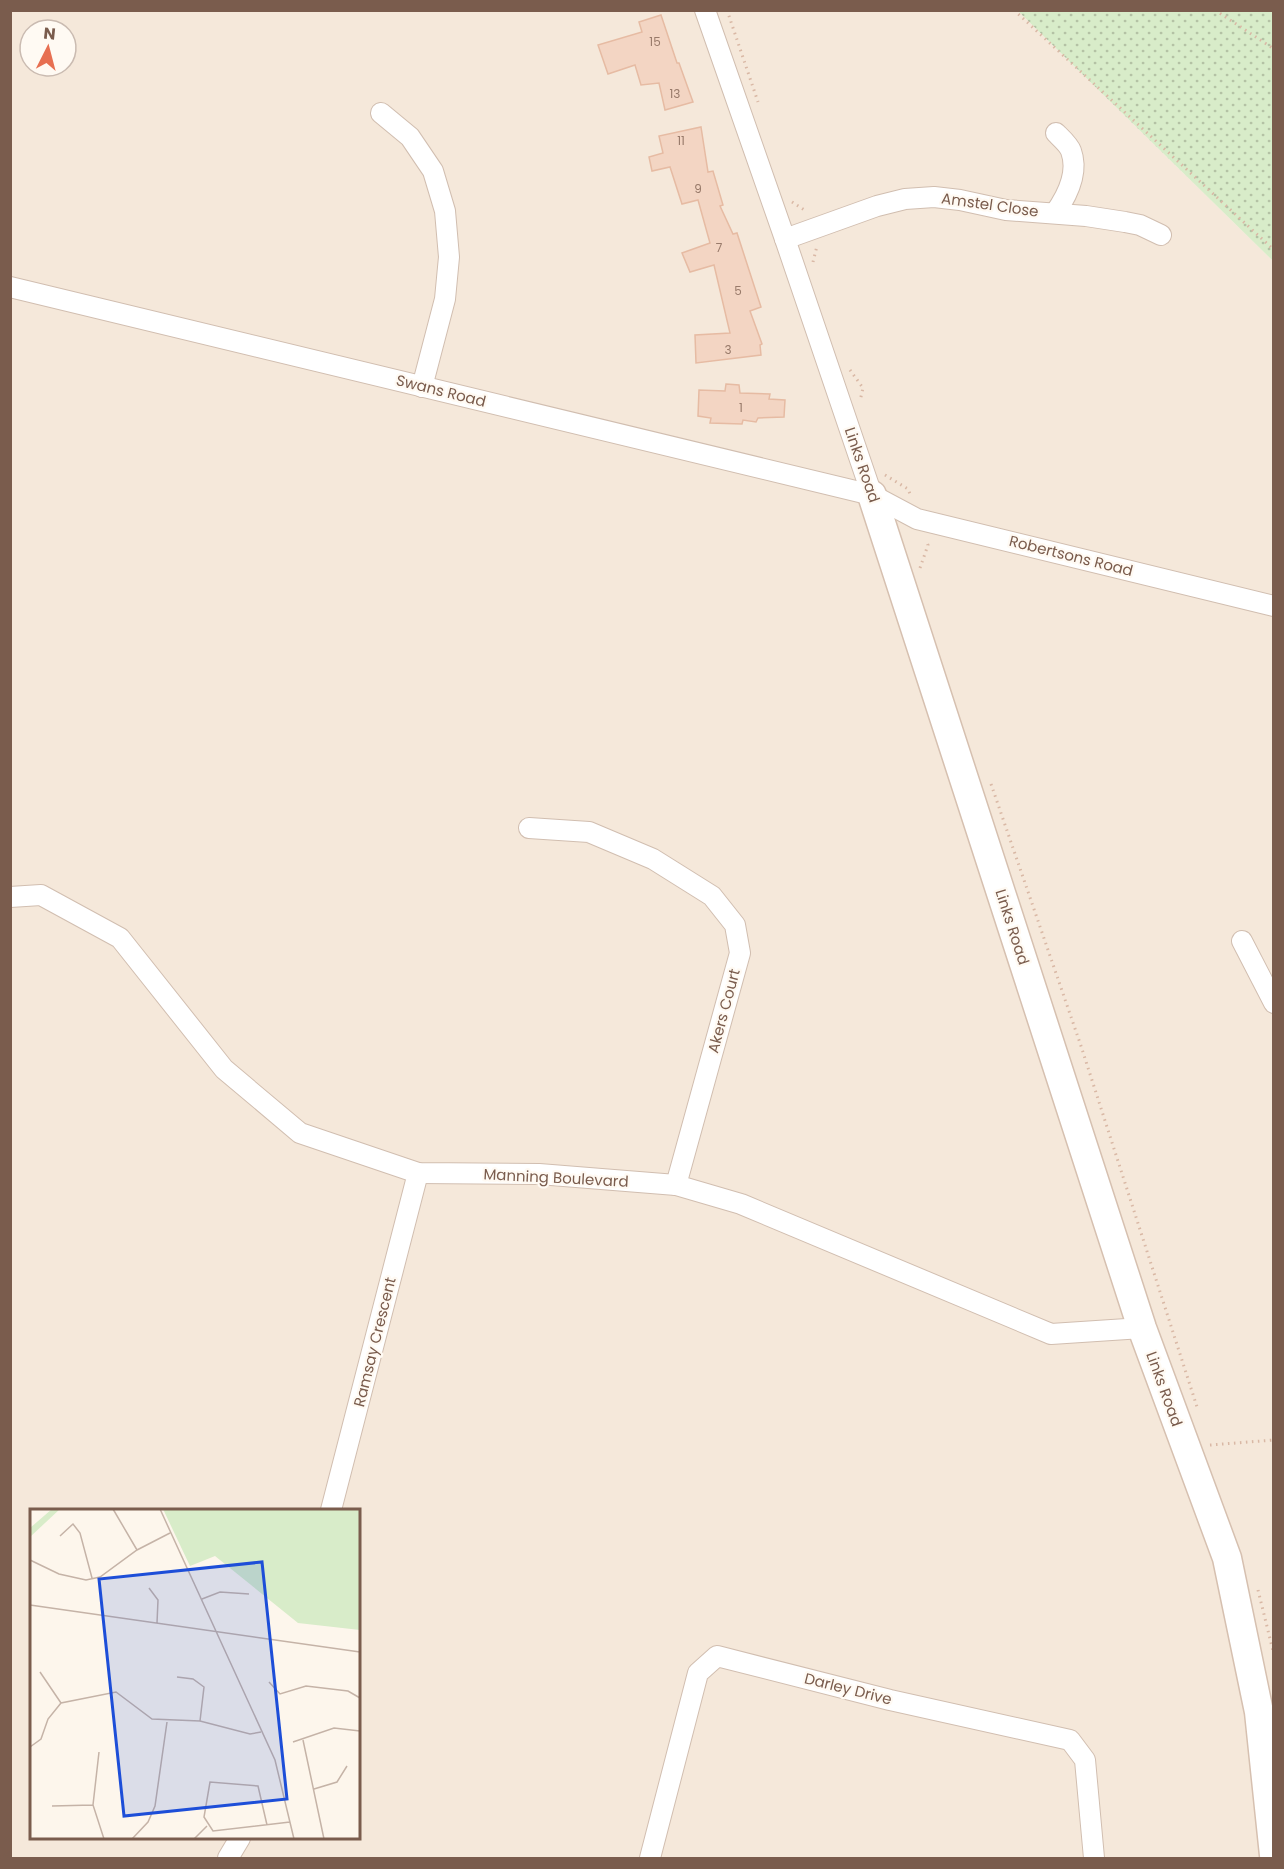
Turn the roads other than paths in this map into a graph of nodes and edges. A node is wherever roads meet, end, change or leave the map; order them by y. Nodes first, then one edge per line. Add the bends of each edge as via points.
1 (705, 10) edge
2 (381, 113) dead end
3 (1056, 133) dead end
4 (1055, 213) junction
5 (1161, 235) dead end
6 (785, 239) junction
7 (10, 287) edge
8 (422, 387) junction
9 (872, 495) junction
10 (1274, 606) edge
11 (529, 828) dead end
12 (10, 897) edge
13 (1242, 941) dead end
14 (1274, 1003) edge
15 (418, 1173) junction
16 (676, 1185) junction
17 (1142, 1328) junction
18 (331, 1509) edge
19 (239, 1839) edge
20 (1274, 1855) edge
21 (228, 1858) edge
22 (650, 1858) edge
23 (1094, 1858) edge

1 - 6 street, Links Road
2 - 8 street via 410,137 433,171 445,211 449,257 445,300
3 - 4 street via 1071,150 1074,167 1065,199
4 - 5 street, Amstel Close via 1140,225
4 - 6 street, Amstel Close via 1006,210 934,197 905,199
6 - 9 street, Links Road
7 - 8 street, Swans Road
8 - 9 street, Swans Road
9 - 10 street, Robertsons Road via 917,519
9 - 17 street, Links Road
11 - 16 street, Akers Court via 590,832 653,859 712,896 735,925 740,953
12 - 15 street, Manning Boulevard via 41,895 120,938 224,1069 300,1133
13 - 14 street
15 - 16 street, Manning Boulevard via 539,1174
15 - 18 street, Ramsay Crescent
16 - 17 street, Manning Boulevard via 741,1204 1051,1334
17 - 20 street, Links Road via 1227,1558 1259,1712
19 - 21 street
22 - 23 street, Darley Drive via 698,1673 717,1656 1070,1740 1085,1760

